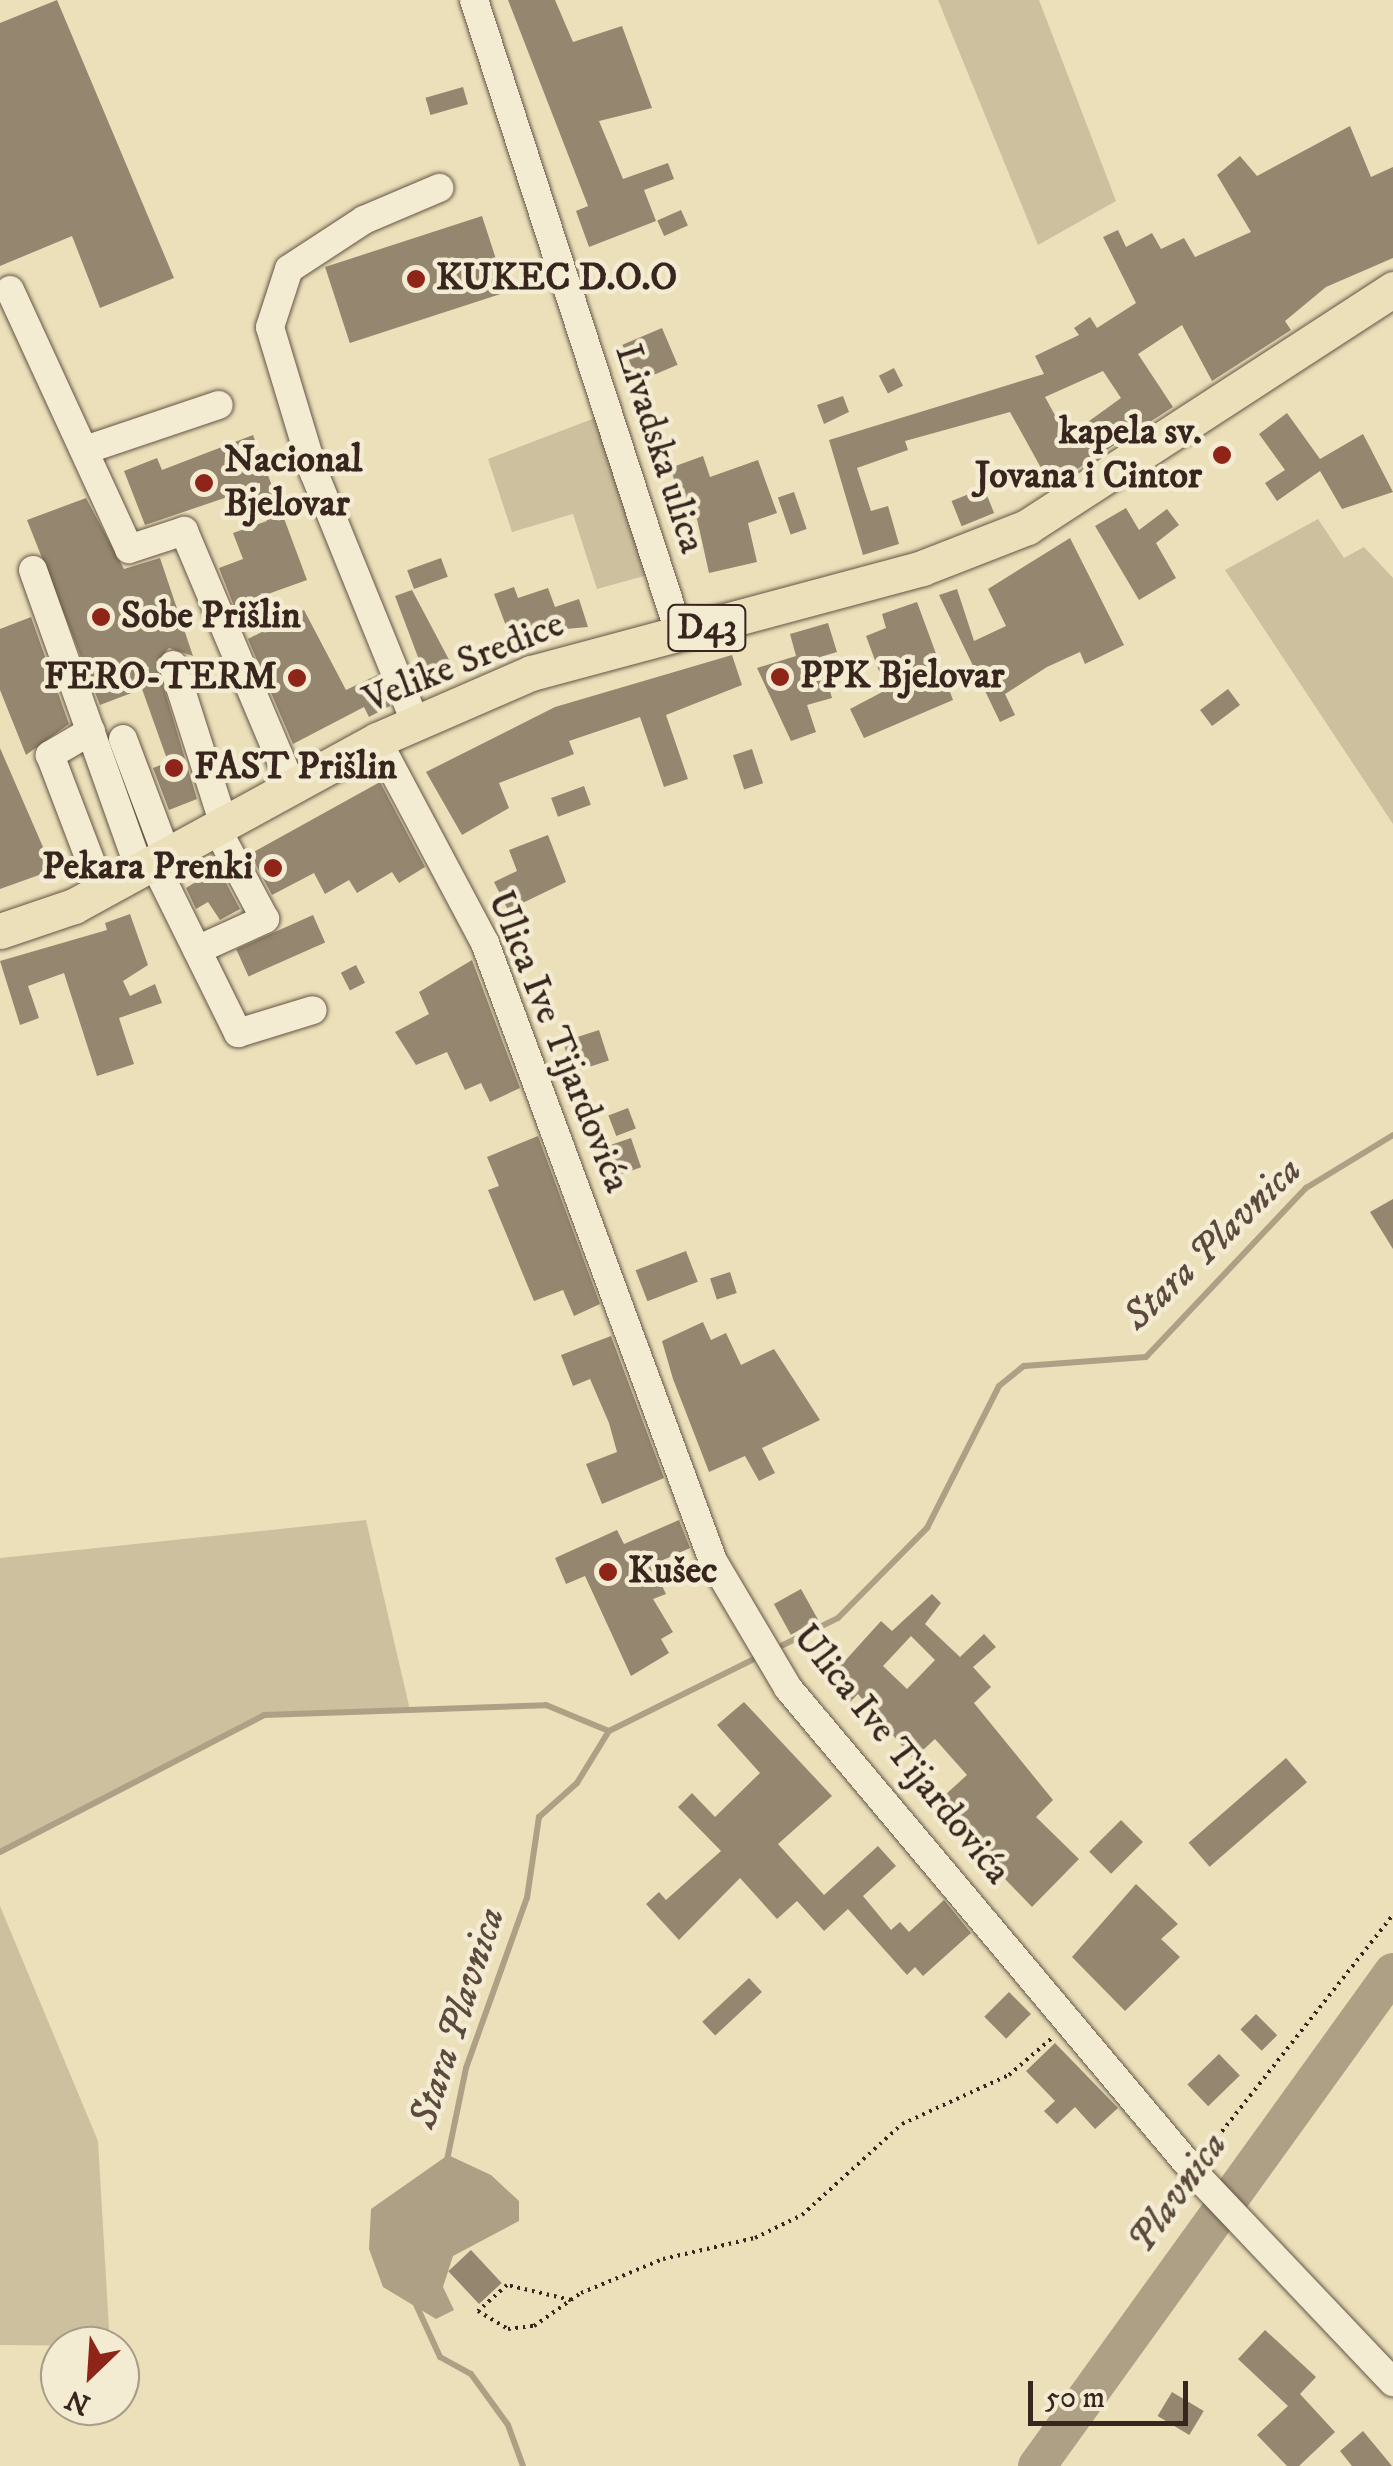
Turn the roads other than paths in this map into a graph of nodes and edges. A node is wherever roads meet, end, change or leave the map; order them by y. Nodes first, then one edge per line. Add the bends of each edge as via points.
1 (474, 0) edge
2 (439, 188) dead end
3 (10, 290) dead end
4 (1393, 290) edge
5 (219, 404) dead end
6 (85, 450) junction
7 (33, 570) dead end
8 (680, 635) junction
9 (173, 665) dead end
10 (416, 724) junction
11 (91, 731) junction
12 (123, 739) dead end
13 (377, 740) junction
14 (292, 787) junction
15 (220, 827) junction
16 (154, 863) junction
17 (102, 891) junction
18 (0, 931) edge
19 (197, 950) junction
20 (313, 1010) dead end
21 (1393, 2382) edge

1 - 8 street, Livadska ulica
2 - 10 street via 364,220 290,269 270,327 314,473
3 - 6 street
4 - 8 main road, Velike Sredice / D43 via 1027,527 922,568
5 - 6 street
6 - 14 street via 129,549 184,531
7 - 11 street
8 - 10 main road, Velike Sredice / D43 via 531,673
9 - 15 street
10 - 13 main road, Velike Sredice / D43
11 - 16 street
11 - 17 street via 50,755
12 - 16 street
13 - 14 main road, Velike Sredice / D43
13 - 21 street, Ulica Ive Tijardovića via 485,943 713,1561 788,1688 1071,2022 1200,2162 1252,2242
14 - 15 main road, Velike Sredice / D43
15 - 16 main road, Velike Sredice / D43
15 - 19 street via 265,919
16 - 17 main road, Velike Sredice / D43
16 - 19 street
17 - 18 main road, Velike Sredice / D43
19 - 20 street via 238,1033

